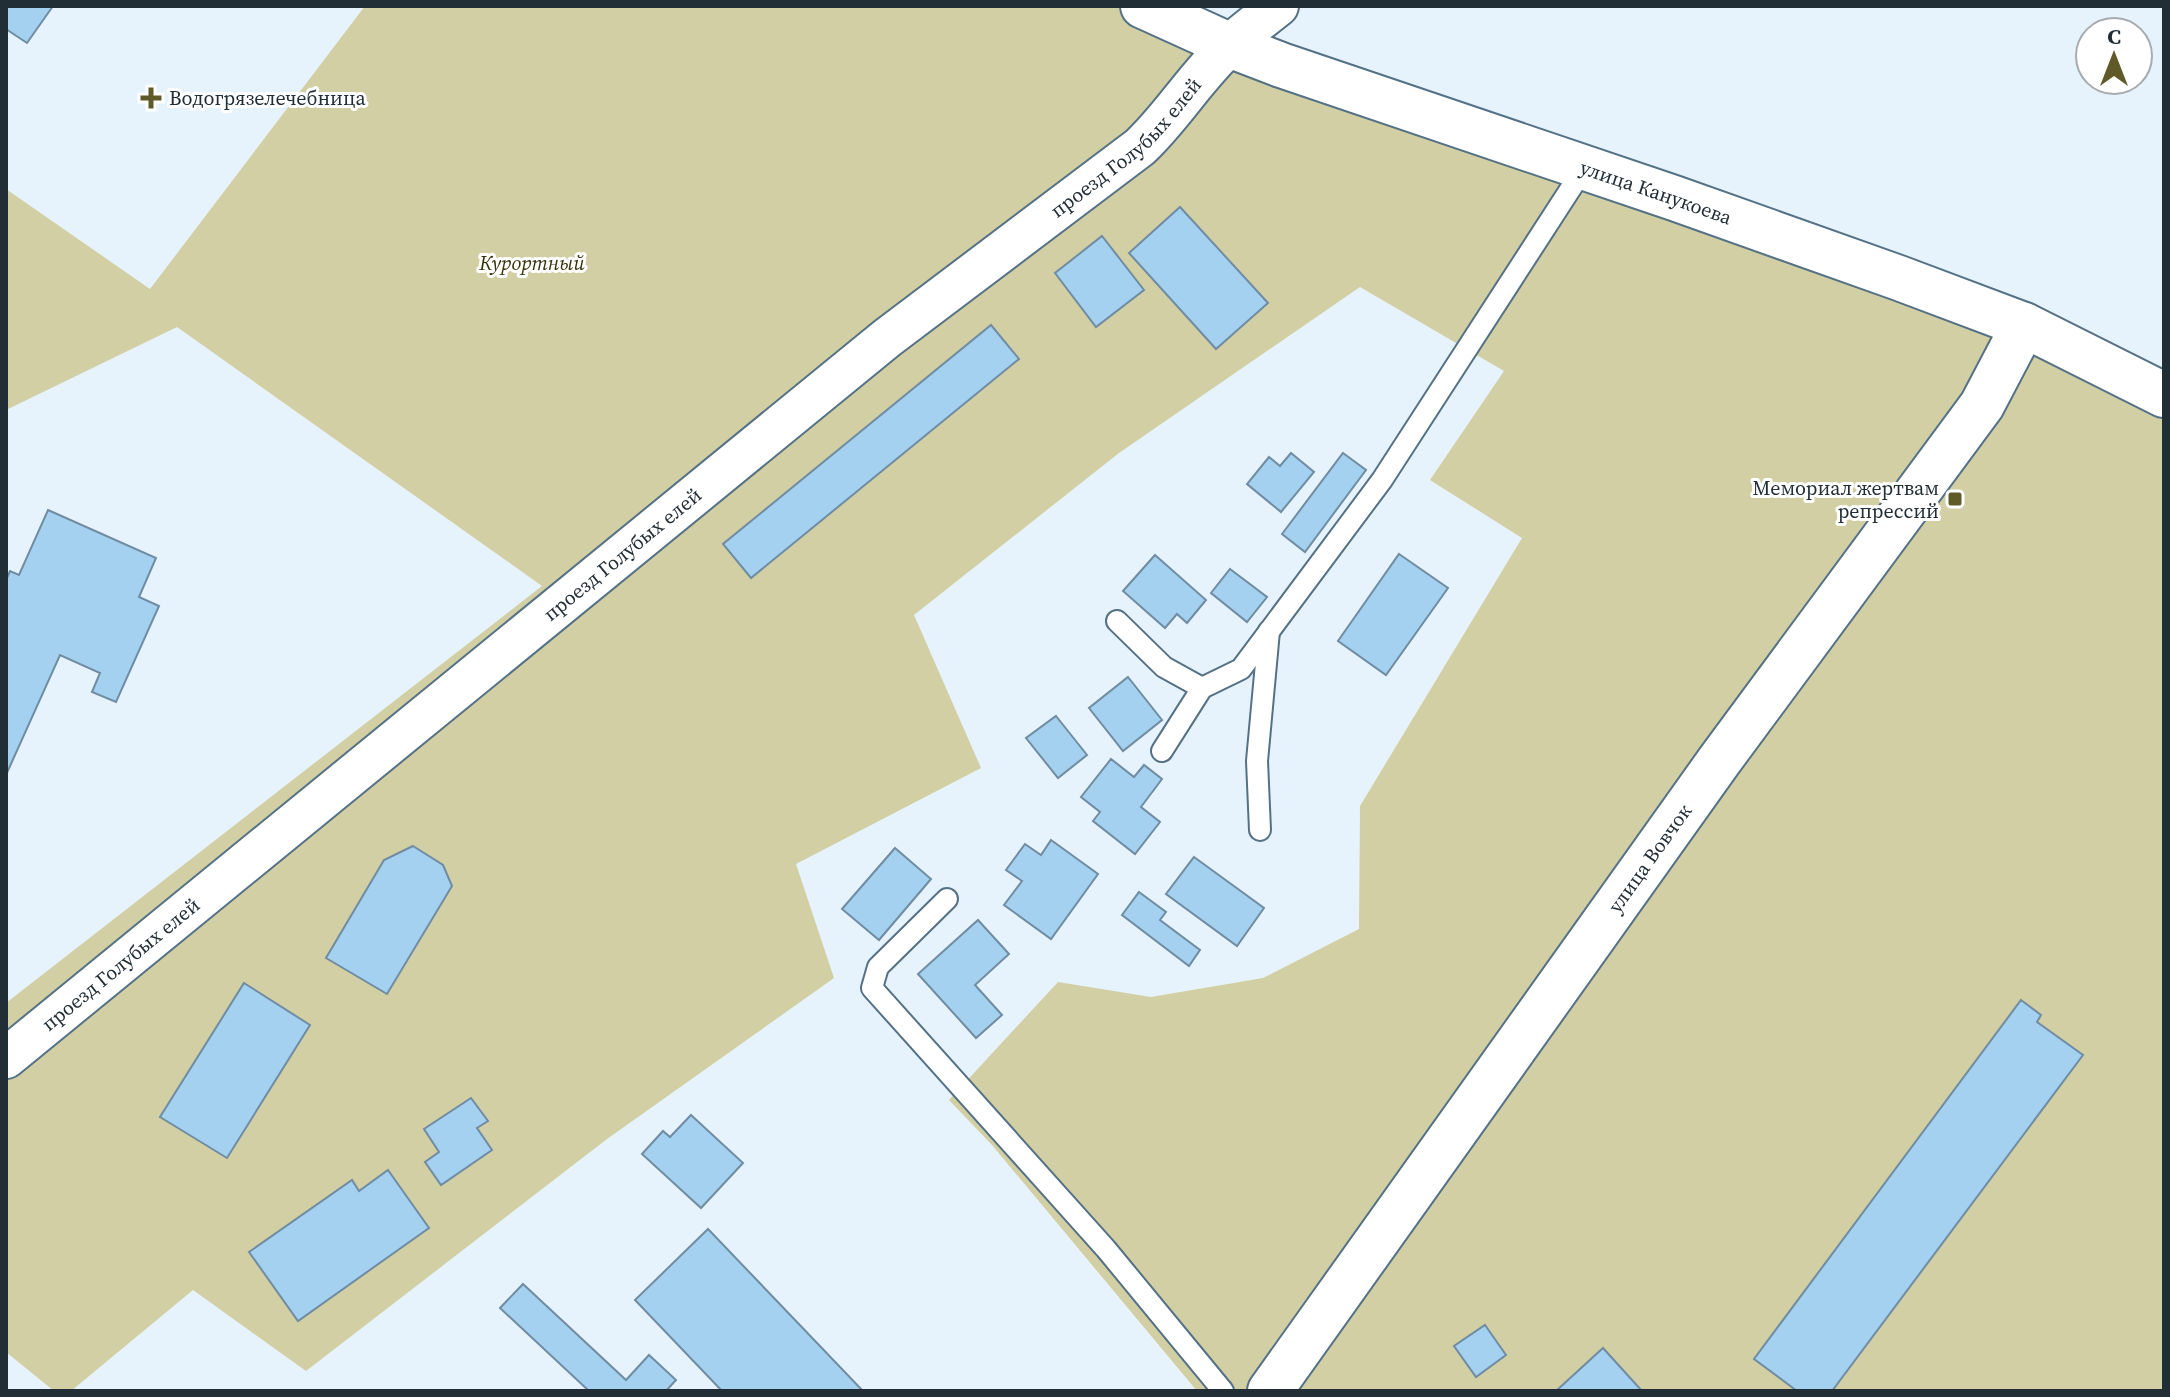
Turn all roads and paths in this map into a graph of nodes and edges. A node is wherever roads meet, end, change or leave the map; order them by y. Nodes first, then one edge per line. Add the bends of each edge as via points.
1 (1143, 6) edge
2 (1278, 6) edge
3 (1229, 45) junction
4 (1584, 168) junction
5 (2024, 325) junction
6 (2164, 395) edge
7 (1117, 621) dead end
8 (1269, 630) junction
9 (1202, 688) junction
10 (1162, 751) dead end
11 (1260, 830) dead end
12 (947, 899) dead end
13 (6, 1058) edge
14 (1223, 1391) edge
15 (1270, 1391) edge

1 - 3 street, улица Канукоева
2 - 3 street, проезд Голубых елей
3 - 4 street, улица Канукоева
3 - 13 street, проезд Голубых елей via 1140,147 887,338
4 - 5 street, улица Канукоева
4 - 8 lane via 1382,480
5 - 6 street, улица Канукоева
5 - 15 street, улица Вовчок via 1982,405 1719,761
7 - 9 lane via 1164,667
8 - 9 lane via 1241,669
8 - 11 lane via 1257,761
9 - 10 lane
12 - 14 lane via 878,967 872,988 1106,1249

